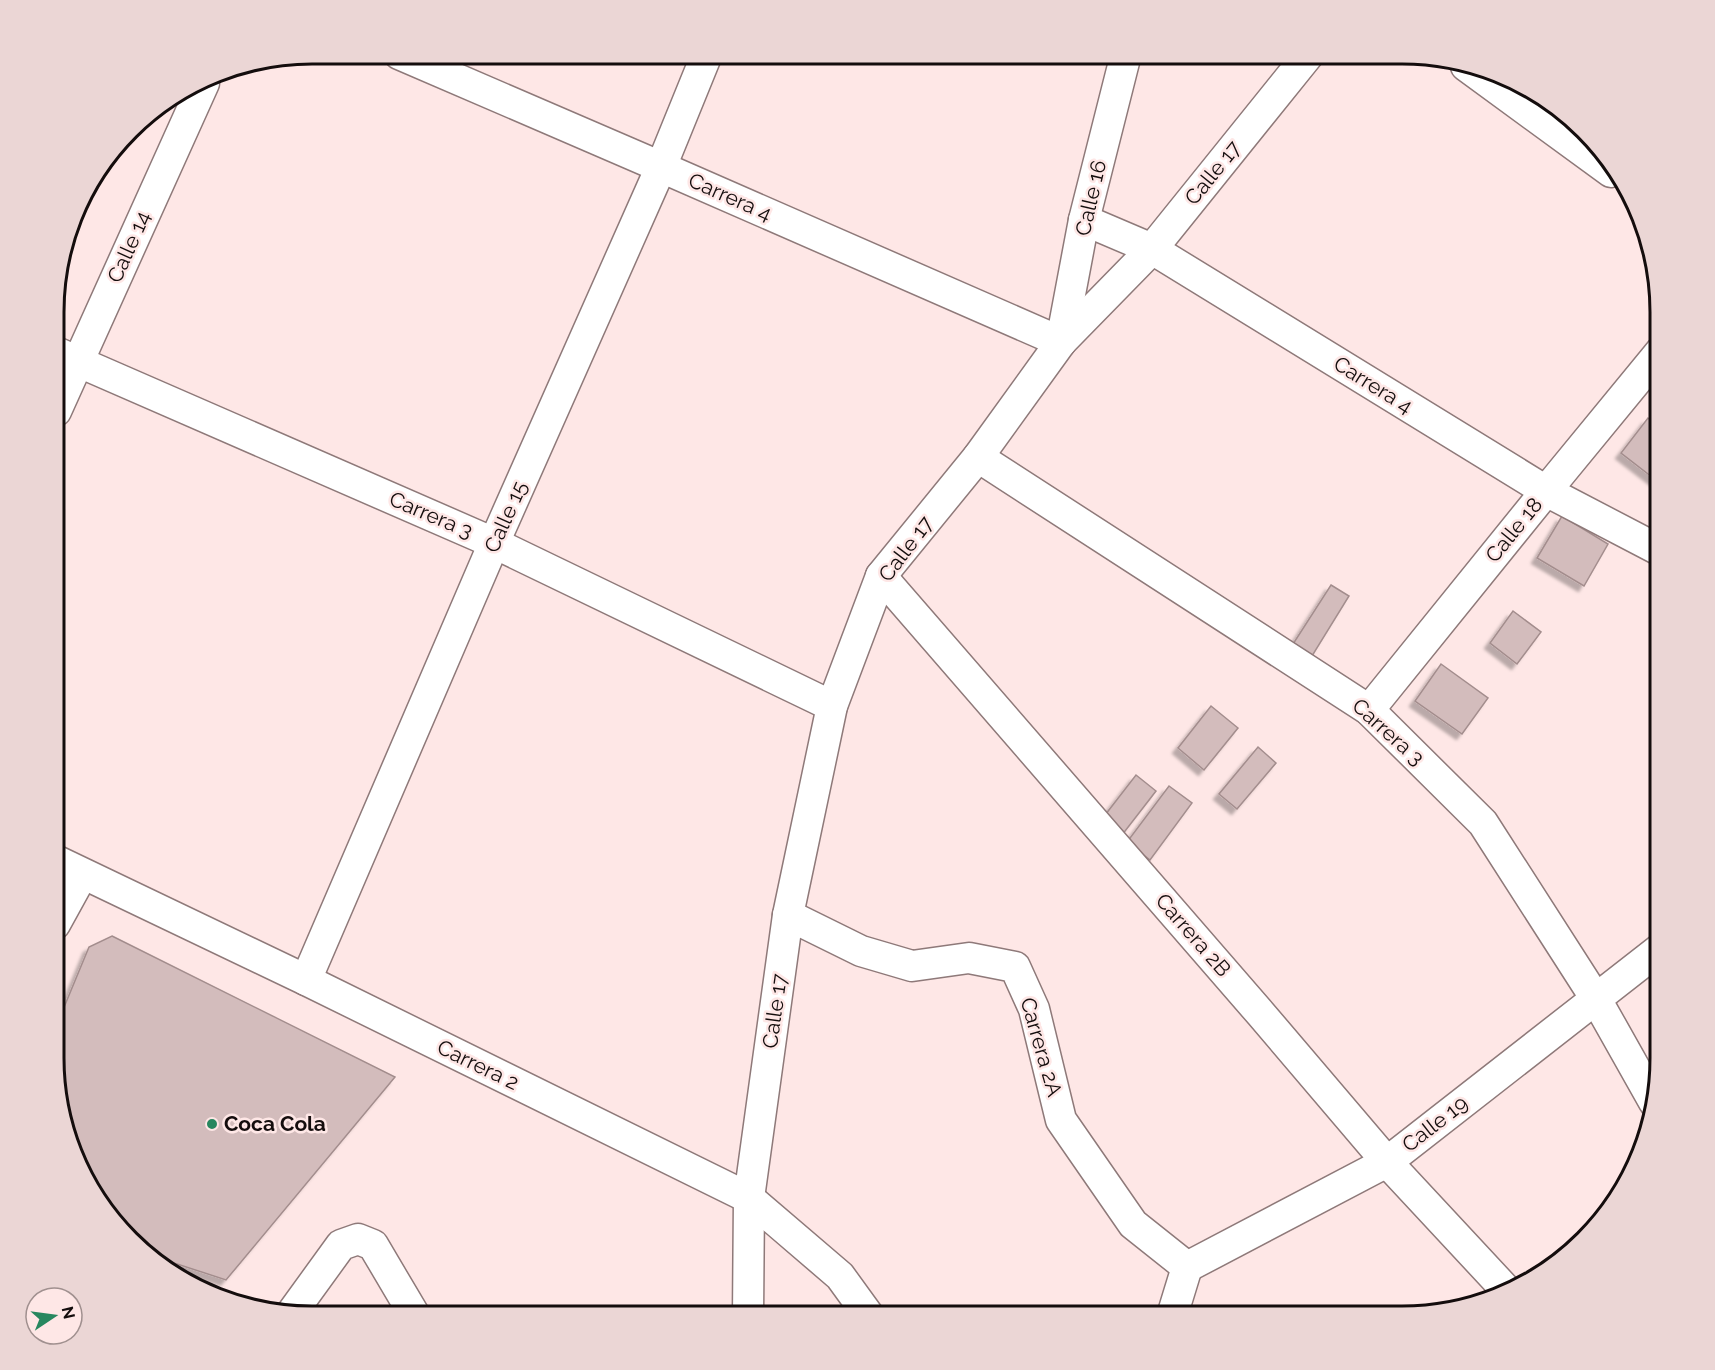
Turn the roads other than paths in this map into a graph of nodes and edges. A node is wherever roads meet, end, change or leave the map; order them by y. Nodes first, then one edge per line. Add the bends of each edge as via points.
1 (422, 64) edge
2 (703, 64) edge
3 (1123, 64) edge
4 (1301, 64) edge
5 (1483, 78) edge
6 (199, 92) edge
7 (1601, 165) edge
8 (661, 167) junction
9 (1084, 220) junction
10 (1152, 249) junction
11 (1061, 342) junction
12 (67, 357) edge
13 (1650, 364) edge
14 (64, 372) edge
15 (978, 457) junction
16 (1546, 491) junction
17 (494, 543) junction
18 (1650, 545) edge
19 (881, 576) junction
20 (832, 706) junction
21 (1369, 710) junction
22 (64, 865) edge
23 (82, 874) junction
24 (64, 907) edge
25 (788, 915) junction
26 (1650, 956) edge
27 (306, 980) junction
28 (1596, 999) junction
29 (1648, 1091) edge
30 (1387, 1162) junction
31 (749, 1198) junction
32 (1187, 1268) junction
33 (1501, 1285) edge
34 (297, 1305) edge
35 (409, 1306) edge
36 (748, 1306) edge
37 (862, 1306) edge
38 (1175, 1306) edge

1 - 8 street, Carrera 4
2 - 8 street, Calle 15
3 - 9 street, Calle 16
4 - 10 street, Calle 17
5 - 7 street
6 - 12 street, Calle 14
8 - 11 street, Carrera 4
8 - 17 street, Calle 15
9 - 10 street, Carrera 4
9 - 11 street, Calle 16
10 - 11 street, Calle 17
10 - 16 street, Carrera 4
11 - 15 street, Calle 17
12 - 14 street, Calle 14
12 - 17 street, Carrera 3
13 - 16 street, Calle 18
15 - 19 street, Calle 17
15 - 21 street, Carrera 3
16 - 18 street, Carrera 4
16 - 21 street, Calle 18
17 - 20 street, Carrera 3
17 - 27 street, Calle 15
19 - 20 street, Calle 17
19 - 30 street, Carrera 2B
20 - 25 street, Calle 17
21 - 28 street, Carrera 3 via 1483,823
22 - 23 street, Carrera 2
23 - 24 street
23 - 27 street, Carrera 2
25 - 31 street, Calle 17
25 - 32 street, Carrera 2A via 861,951 912,966 969,958 1015,967 1034,1009 1061,1120 1133,1224
26 - 28 street, Calle 19
27 - 31 street, Carrera 2
28 - 29 street, Carrera 3
28 - 30 street, Calle 19
30 - 32 street, Calle 19
30 - 33 street, Carrera 2B
31 - 36 street, Calle 17
31 - 37 street, Carrera 2 via 840,1276
32 - 38 street
34 - 35 street via 341,1245 358,1239 373,1245

